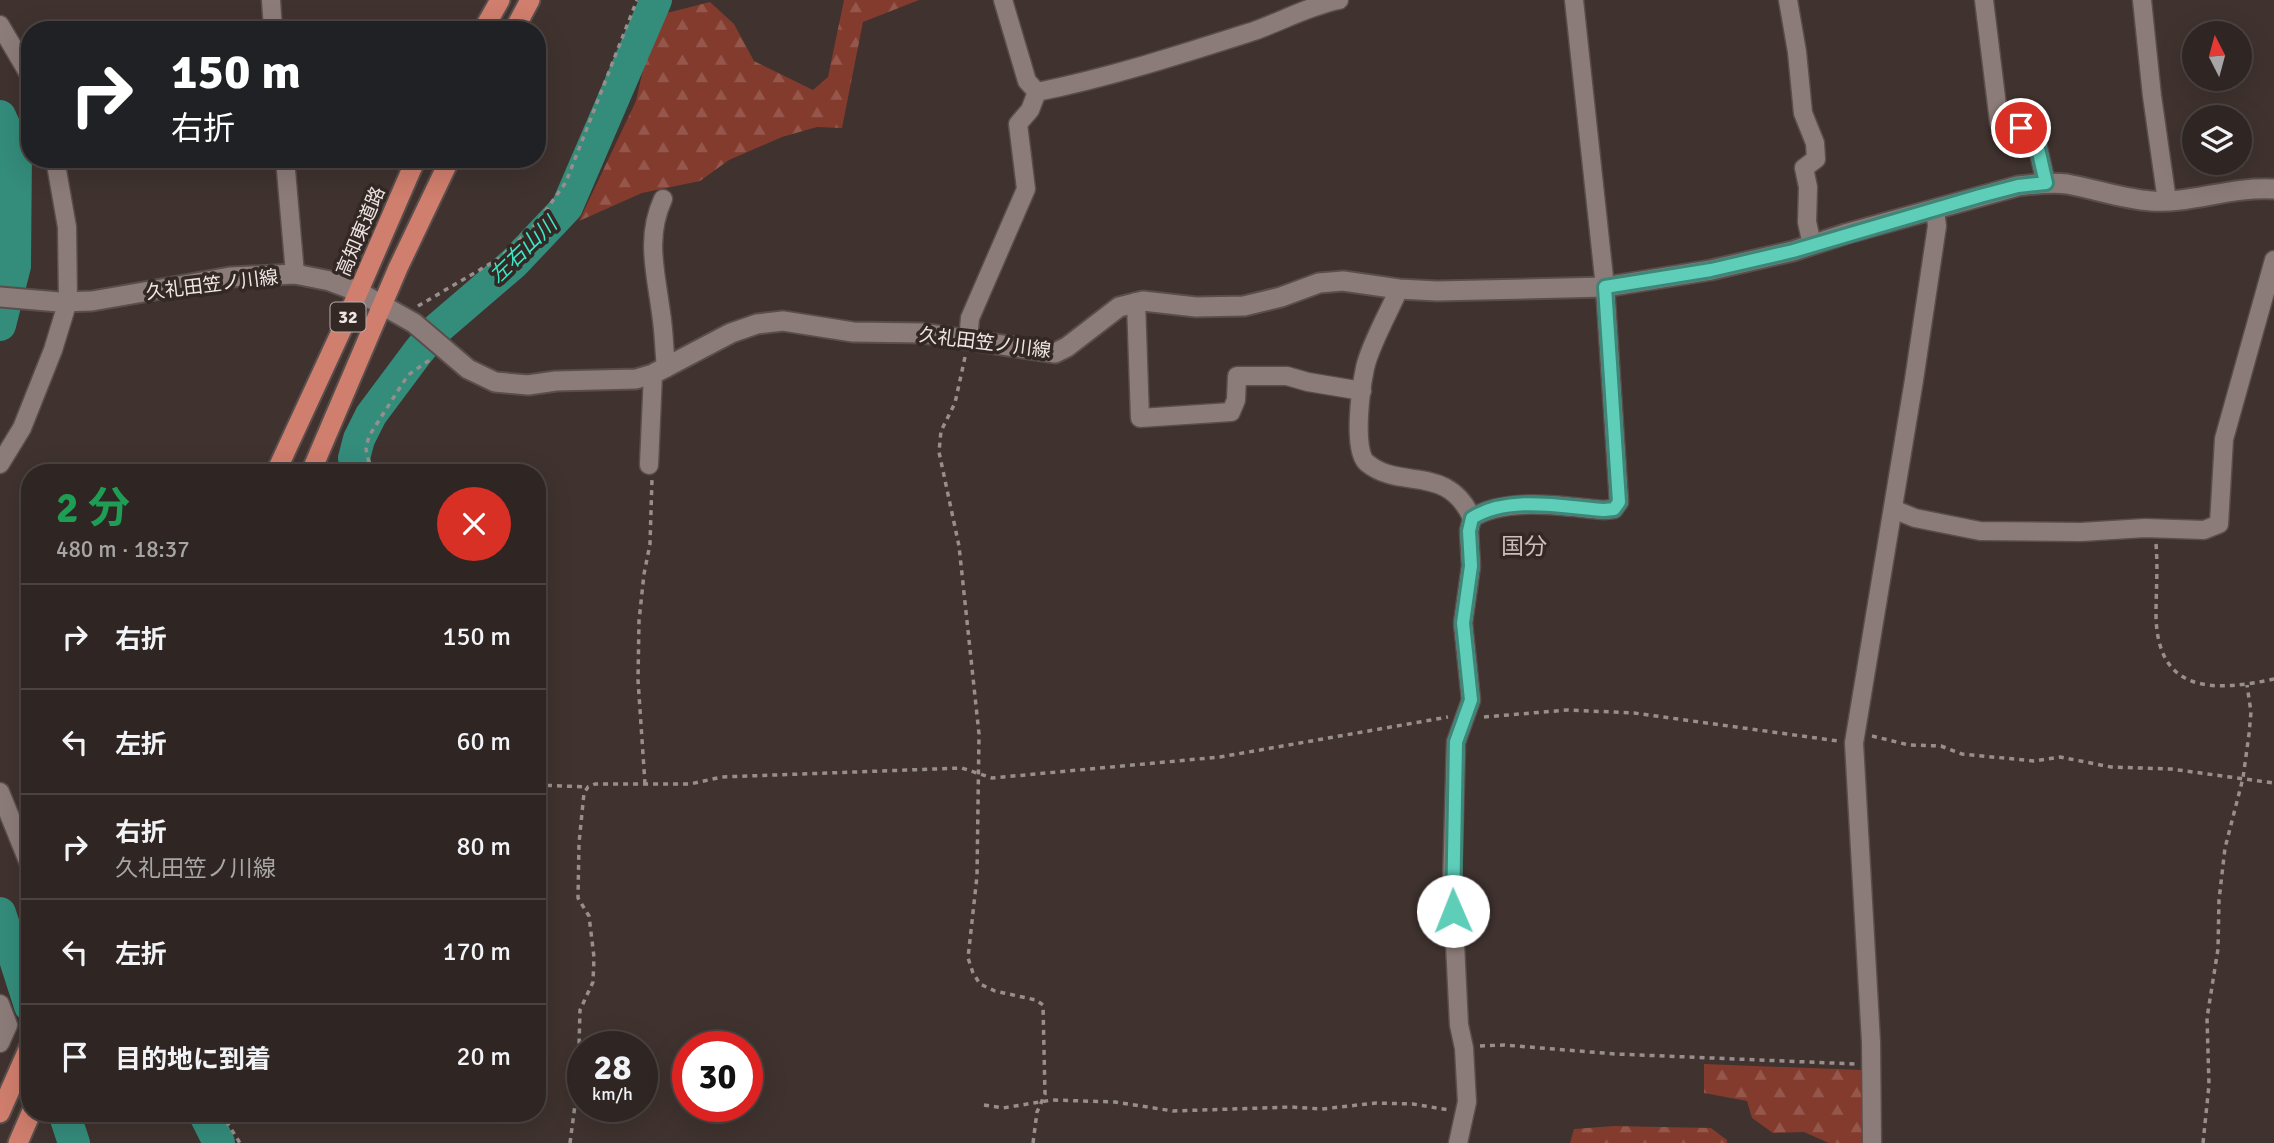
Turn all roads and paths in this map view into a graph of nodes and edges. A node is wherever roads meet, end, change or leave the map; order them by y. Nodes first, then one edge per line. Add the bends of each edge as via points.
1 (271, 0) edge
2 (500, 0) edge
3 (530, 0) edge
4 (637, 0) edge
5 (1003, 0) edge
6 (1339, 0) edge
7 (1574, 0) edge
8 (1787, 0) edge
9 (1984, 0) edge
10 (2142, 0) edge
11 (272, 21) edge
12 (488, 21) edge
13 (519, 21) edge
14 (0, 25) edge
15 (21, 61) edge
16 (1037, 92) junction
17 (57, 168) edge
18 (286, 168) edge
19 (412, 168) edge
20 (446, 168) edge
21 (2046, 183) junction
22 (2274, 189) edge
23 (663, 199) dead end
24 (2167, 201) junction
25 (1936, 210) junction
26 (1812, 245) junction
27 (2274, 260) edge
28 (295, 274) junction
29 (1605, 287) junction
30 (1399, 289) junction
31 (359, 292) junction
32 (0, 297) edge
33 (63, 302) junction
34 (1136, 302) junction
35 (383, 306) junction
36 (407, 320) junction
37 (968, 340) junction
38 (445, 350) junction
39 (659, 371) junction
40 (1362, 391) junction
41 (0, 464) edge
42 (280, 464) edge
43 (314, 464) edge
44 (370, 464) edge
45 (649, 465) joint
46 (1893, 509) junction
47 (1472, 518) junction
48 (2154, 528) junction
49 (2274, 679) edge
50 (2247, 685) junction
51 (1462, 719) junction
52 (1855, 738) junction
53 (979, 773) junction
54 (2243, 778) junction
55 (2274, 783) edge
56 (645, 784) junction
57 (546, 785) edge
58 (587, 787) junction
59 (0, 792) edge
60 (21, 844) edge
61 (0, 1004) edge
62 (0, 1043) edge
63 (1464, 1048) junction
64 (21, 1065) edge
65 (1871, 1065) junction
66 (1042, 1101) junction
67 (984, 1105) dead end
68 (0, 1113) edge
69 (1464, 1113) junction
70 (27, 1122) edge
71 (227, 1122) edge
72 (18, 1143) edge
73 (240, 1143) edge
74 (570, 1143) edge
75 (1033, 1143) edge
76 (1458, 1143) edge
77 (1872, 1143) edge
78 (2203, 1143) edge

1 - 11 street
2 - 12 highway
3 - 13 highway
4 - 36 path via 566,182 537,223 500,258
5 - 16 street via 1027,80
6 - 16 street via 1199,48
7 - 29 street
8 - 26 street via 1802,113 1816,151 1816,159 1804,168
9 - 21 street via 1999,122 2002,128 2028,131 2037,144
10 - 24 street
14 - 15 street
16 - 37 street via 1018,124 1026,189 970,318
17 - 33 street via 67,227
18 - 28 street
19 - 31 highway, 高知東道路 / 32
20 - 35 highway, 32
21 - 24 main road
21 - 25 main road via 2018,186
22 - 24 main road
23 - 39 street via 656,214 652,258 661,313
25 - 26 main road
25 - 46 street
26 - 29 main road via 1711,270
27 - 48 street via 2224,439 2219,524 2204,530
28 - 31 main road, 久礼田笠ノ川線
28 - 33 main road, 久礼田笠ノ川線 via 230,277
29 - 30 main road
29 - 47 street via 1619,502 1614,509 1604,510 1536,504 1502,507
30 - 34 main road via 1343,281 1319,283 1244,306
30 - 40 street via 1365,367
31 - 35 main road, 久礼田笠ノ川線
31 - 42 highway, 高知東道路 / 32
32 - 33 main road, 久礼田笠ノ川線
33 - 41 street via 53,350 22,428
34 - 37 main road, 久礼田笠ノ川線 via 1119,307 1055,353
34 - 40 street via 1140,418 1231,412 1237,376 1287,376
35 - 36 main road, 久礼田笠ノ川線
35 - 43 highway, 32
36 - 38 main road, 久礼田笠ノ川線
37 - 39 main road, 久礼田笠ノ川線 via 922,333 853,332 783,321 731,333
37 - 53 path via 939,452 959,546
38 - 39 main road, 久礼田笠ノ川線 via 468,369 495,382 616,381
38 - 44 path via 408,375 379,418 366,449
39 - 45 street
40 - 47 street via 1358,422 1364,461 1378,470 1440,484 1466,505
45 - 56 path via 651,534 639,621 638,680
46 - 48 street via 1980,531
46 - 52 street
47 - 51 street via 1463,623 1471,700
48 - 50 path via 2156,618 2168,664 2178,675 2202,685
49 - 50 path
50 - 54 path via 2251,712
51 - 52 path via 1568,710 1634,713
51 - 53 path via 1443,716 1220,757 992,778
51 - 63 street via 1456,742 1452,883
52 - 54 path via 1941,746 1962,754 2034,761 2060,757 2111,767
52 - 65 street
53 - 56 path via 962,768
53 - 66 path via 977,876 968,958 980,984 1043,1005
54 - 55 path
54 - 78 path via 2222,870 2218,949 2207,1018 2209,1085
56 - 58 path
57 - 58 path
58 - 74 path via 578,898 589,916 593,982 580,1010
59 - 60 street
61 - 62 street via 8,1025
63 - 65 path via 1504,1045
63 - 69 street
64 - 68 highway
65 - 77 street
66 - 67 path via 1003,1108
66 - 69 path via 1115,1102 1173,1111 1401,1103
66 - 75 path
69 - 76 street
70 - 72 highway
71 - 73 path

